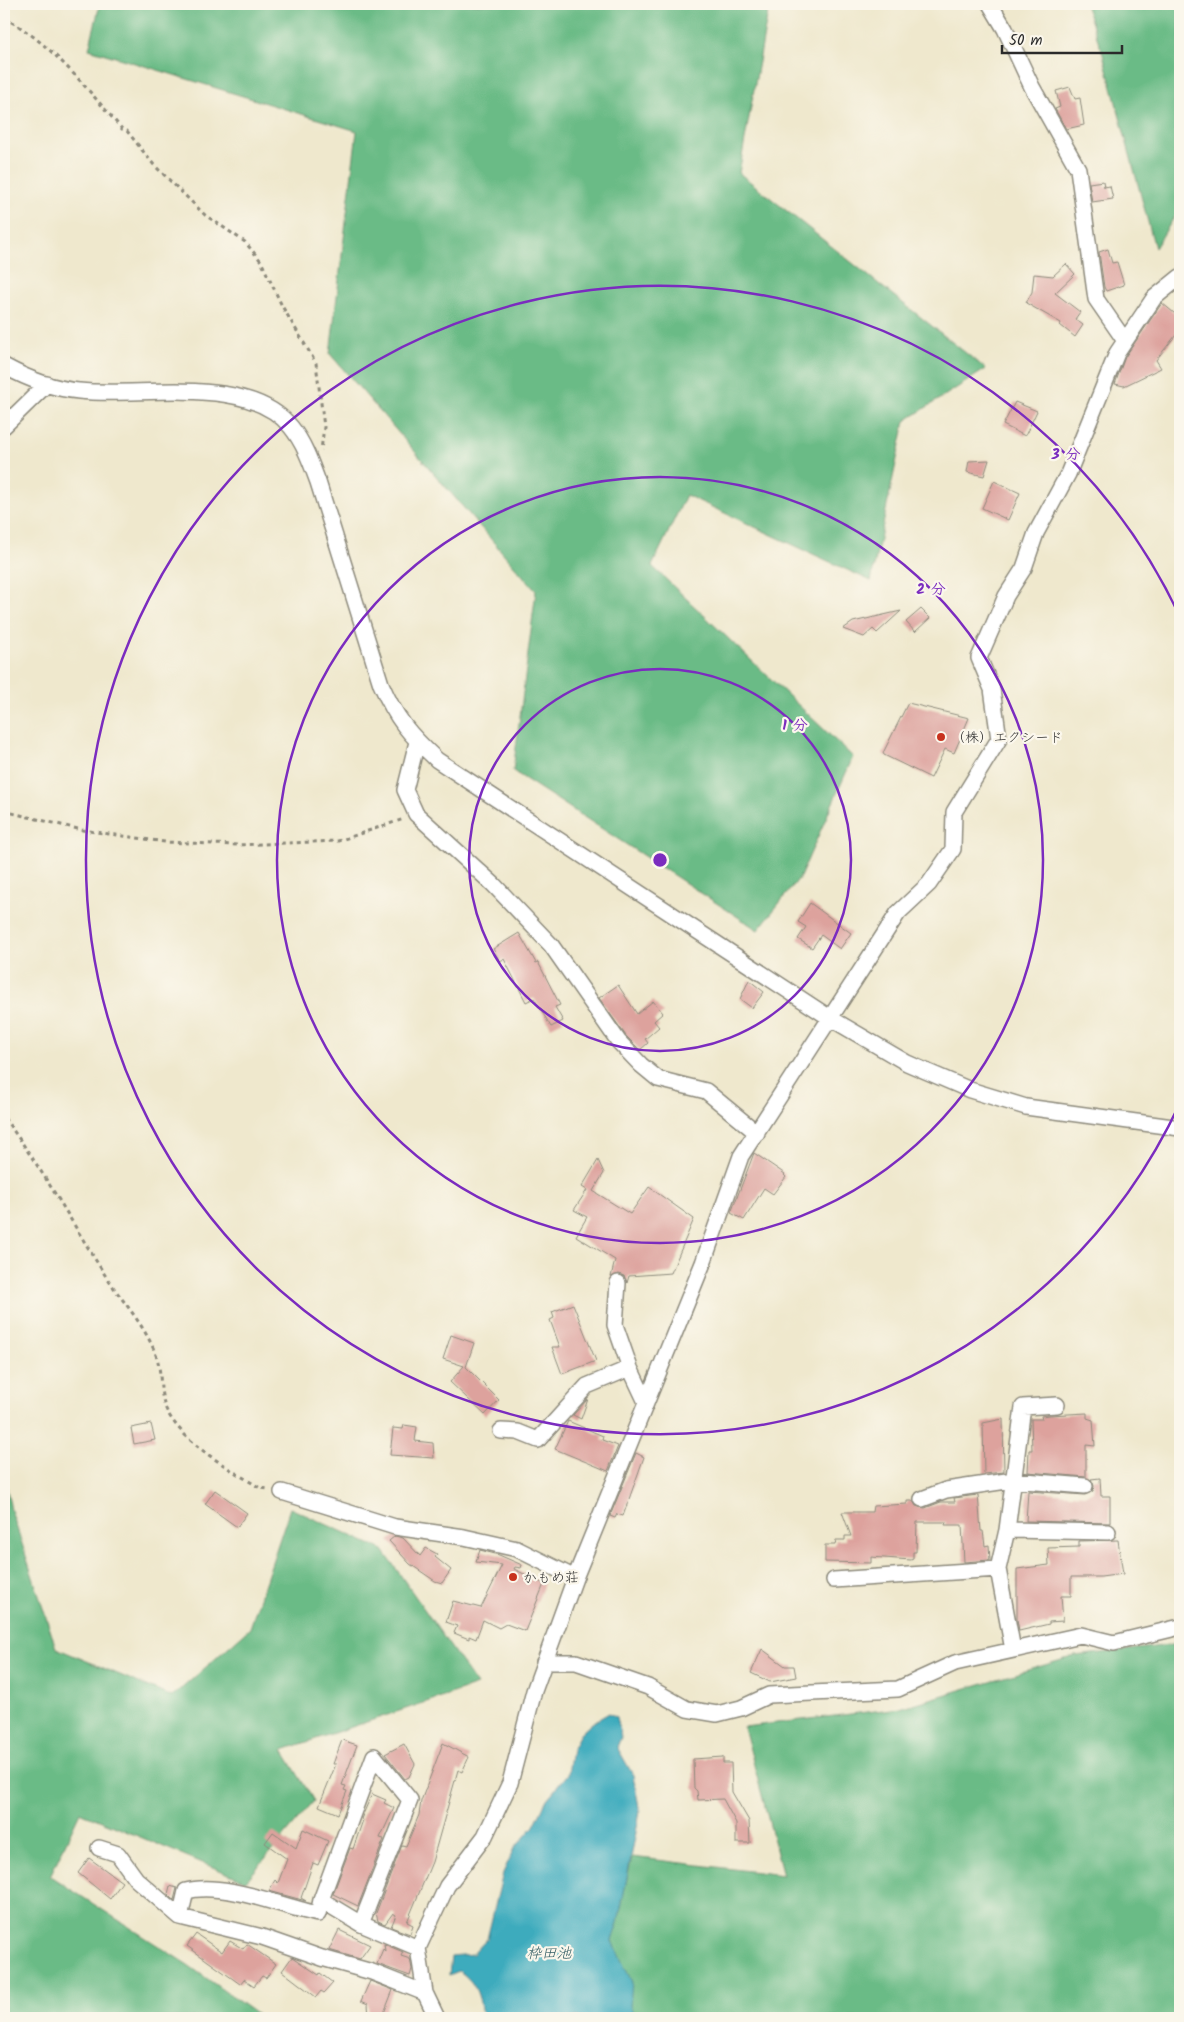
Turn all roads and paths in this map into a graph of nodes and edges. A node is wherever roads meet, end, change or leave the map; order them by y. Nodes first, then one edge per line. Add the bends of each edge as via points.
1 (990, 4) edge
2 (4, 18) edge
3 (1180, 277) edge
4 (1125, 341) junction
5 (4, 366) edge
6 (47, 384) junction
7 (4, 426) edge
8 (321, 454) dead end
9 (417, 742) junction
10 (4, 811) edge
11 (416, 814) junction
12 (830, 1018) junction
13 (4, 1118) edge
14 (1180, 1128) edge
15 (757, 1133) junction
16 (618, 1283) dead end
17 (630, 1368) junction
18 (646, 1402) junction
19 (1057, 1405) dead end
20 (502, 1431) dead end
21 (1013, 1480) junction
22 (1085, 1486) dead end
23 (282, 1492) joint
24 (922, 1499) dead end
25 (1007, 1530) junction
26 (1108, 1532) dead end
27 (998, 1569) junction
28 (575, 1578) junction
29 (834, 1580) dead end
30 (1180, 1627) edge
31 (1013, 1650) junction
32 (544, 1662) junction
33 (99, 1848) dead end
34 (321, 1900) junction
35 (180, 1917) junction
36 (361, 1924) junction
37 (418, 1948) junction
38 (425, 1993) junction
39 (436, 2018) edge

1 - 4 street via 1078,169 1096,300
2 - 8 path via 36,39 127,131 154,166 205,215 245,242 261,261 282,306 316,363 324,427
3 - 4 street via 1154,298
4 - 12 street via 1117,353 1068,474 1036,533 1024,568 1006,596 979,658 992,689 999,739 954,812 953,849 929,884 898,913
5 - 6 street
6 - 7 street
6 - 9 street via 78,391 202,392 232,396 255,402 291,427 318,482 381,684 402,726
9 - 11 street via 405,790
9 - 12 street via 437,760
10 - 11 path via 82,830 165,842 237,845 338,841
11 - 15 street via 493,884 552,945 619,1042 640,1065 658,1079 706,1091
12 - 14 street via 908,1063 970,1090 1026,1106
12 - 15 street
13 - 23 path via 31,1154 113,1288 132,1312 156,1356 161,1398 171,1418 198,1448 260,1488
15 - 18 street via 741,1156 703,1263
16 - 17 street via 616,1325
17 - 18 street
17 - 20 street via 587,1386 538,1440 518,1432
18 - 28 street
19 - 21 street via 1023,1407
21 - 22 street
21 - 24 street via 946,1490
21 - 25 street
23 - 28 street via 394,1527 517,1549
25 - 26 street
25 - 27 street
27 - 29 street
27 - 31 street
28 - 32 street
30 - 31 street via 1114,1643 1081,1635
31 - 32 street via 955,1663 898,1688 769,1695 742,1708 717,1714 687,1709 648,1687 576,1662
32 - 37 street via 510,1783 485,1836 447,1886
33 - 35 street via 118,1854 136,1878
34 - 35 street via 318,1914 285,1907 256,1895 200,1887 186,1891
34 - 36 street
34 - 36 street via 374,1756 410,1800
35 - 38 street via 262,1937 372,1972
36 - 37 street
37 - 38 street
38 - 39 street

